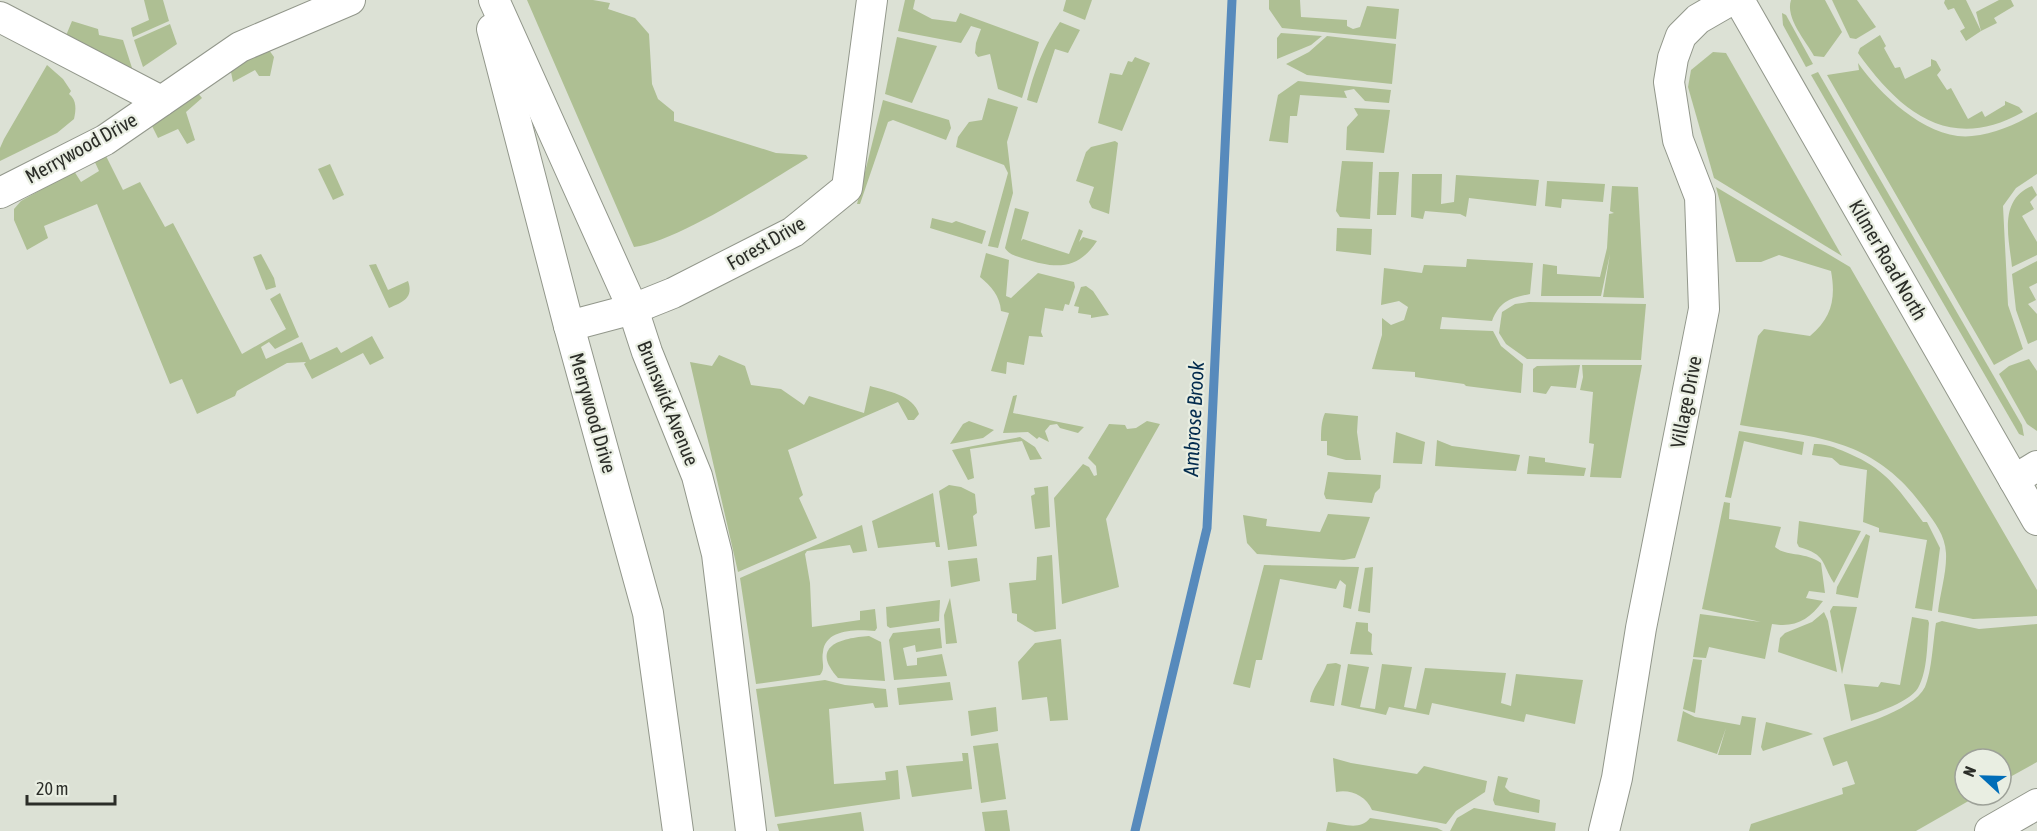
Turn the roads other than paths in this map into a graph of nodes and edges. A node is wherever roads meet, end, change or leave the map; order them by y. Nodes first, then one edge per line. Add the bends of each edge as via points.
1 (350, 0) edge
2 (485, 0) edge
3 (495, 0) edge
4 (872, 0) edge
5 (1731, 0) edge
6 (1739, 0) edge
7 (0, 17) edge
8 (161, 101) junction
9 (0, 193) edge
10 (633, 309) junction
11 (568, 326) junction
12 (2025, 473) edge
13 (2037, 520) edge
14 (2037, 804) edge
15 (678, 831) edge
16 (751, 831) edge
17 (1604, 831) edge
18 (1990, 831) edge

1 - 8 street, Merrywood Drive via 240,47
2 - 11 street, Merrywood Drive
3 - 10 street, Brunswick Avenue
4 - 10 street, Forest Drive via 847,188 793,232
5 - 17 street, Village Drive via 1698,19 1681,36 1669,82 1678,140 1700,197 1704,309
6 - 12 street, Kilmer Road North
7 - 8 street, Merrywood Drive
8 - 9 street, Merrywood Drive via 105,140
10 - 11 street, Forest Drive
10 - 16 street, Brunswick Avenue via 697,476 717,554
11 - 15 street, Merrywood Drive via 648,613
12 - 13 street, Kilmer Road North
14 - 18 street

